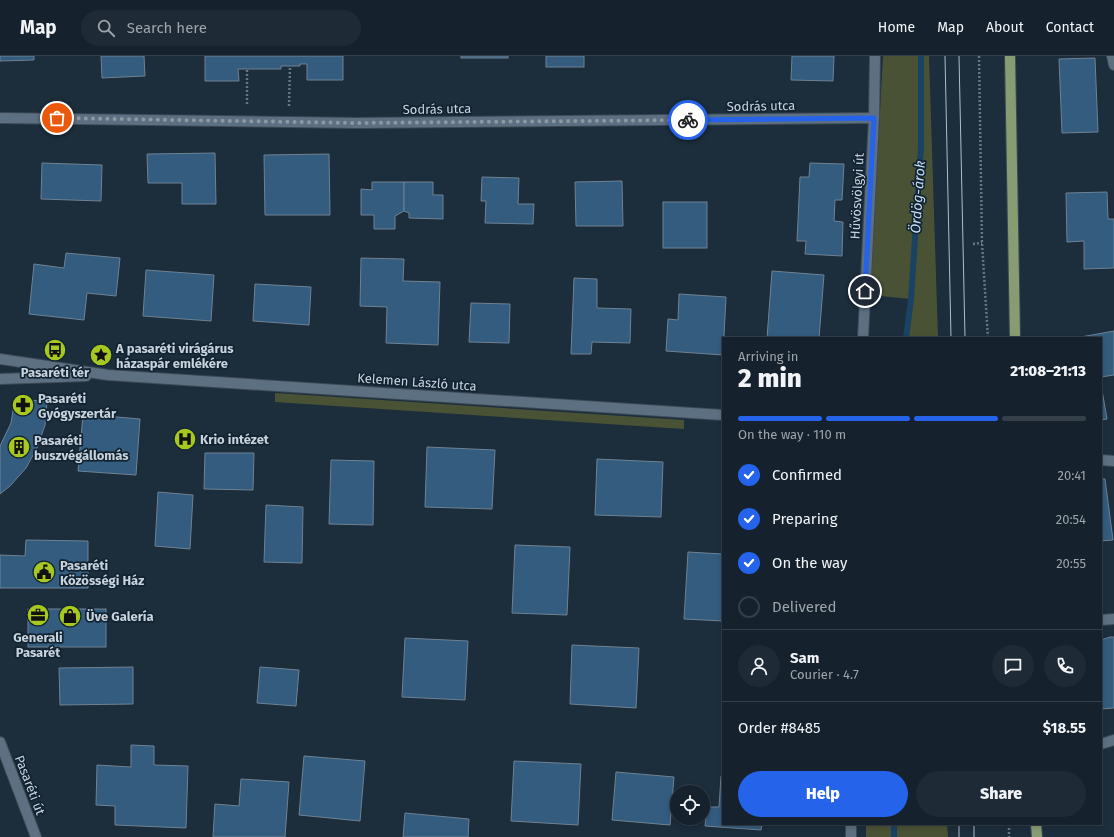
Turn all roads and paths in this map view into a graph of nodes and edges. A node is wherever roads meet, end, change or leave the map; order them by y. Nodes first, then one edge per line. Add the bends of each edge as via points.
1 (875, 56) edge
2 (979, 56) edge
3 (1010, 56) edge
4 (1112, 56) edge
5 (1114, 65) edge
6 (290, 66) dead end
7 (247, 70) dead end
8 (0, 118) edge
9 (874, 118) junction
10 (247, 122) junction
11 (289, 122) junction
12 (982, 243) junction
13 (973, 244) dead end
14 (863, 337) edge
15 (988, 337) edge
16 (1015, 337) edge
17 (0, 359) edge
18 (108, 375) junction
19 (0, 379) edge
20 (722, 415) edge
21 (1102, 460) edge
22 (1114, 461) edge
23 (1114, 619) edge
24 (1102, 620) edge
25 (1114, 740) edge
26 (0, 742) edge
27 (1102, 744) edge
28 (851, 825) edge
29 (1009, 825) edge
30 (1036, 825) edge
31 (36, 837) edge
32 (851, 837) edge
33 (1009, 837) edge
34 (1037, 837) edge

1 - 9 street, Hűvösvölgyi út
2 - 12 path
3 - 16 main road
4 - 5 street
6 - 11 path
7 - 10 path
8 - 10 street, Sodrás utca
9 - 11 street, Sodrás utca
9 - 14 street, Hűvösvölgyi út
10 - 11 street, Sodrás utca
12 - 13 path
12 - 15 path
17 - 18 street, Kelemen László utca
18 - 19 street, Kelemen László utca
18 - 20 street, Kelemen László utca
21 - 22 street
23 - 24 street
25 - 27 street
26 - 31 street, Pasaréti út
28 - 32 street
29 - 33 path
30 - 34 main road

